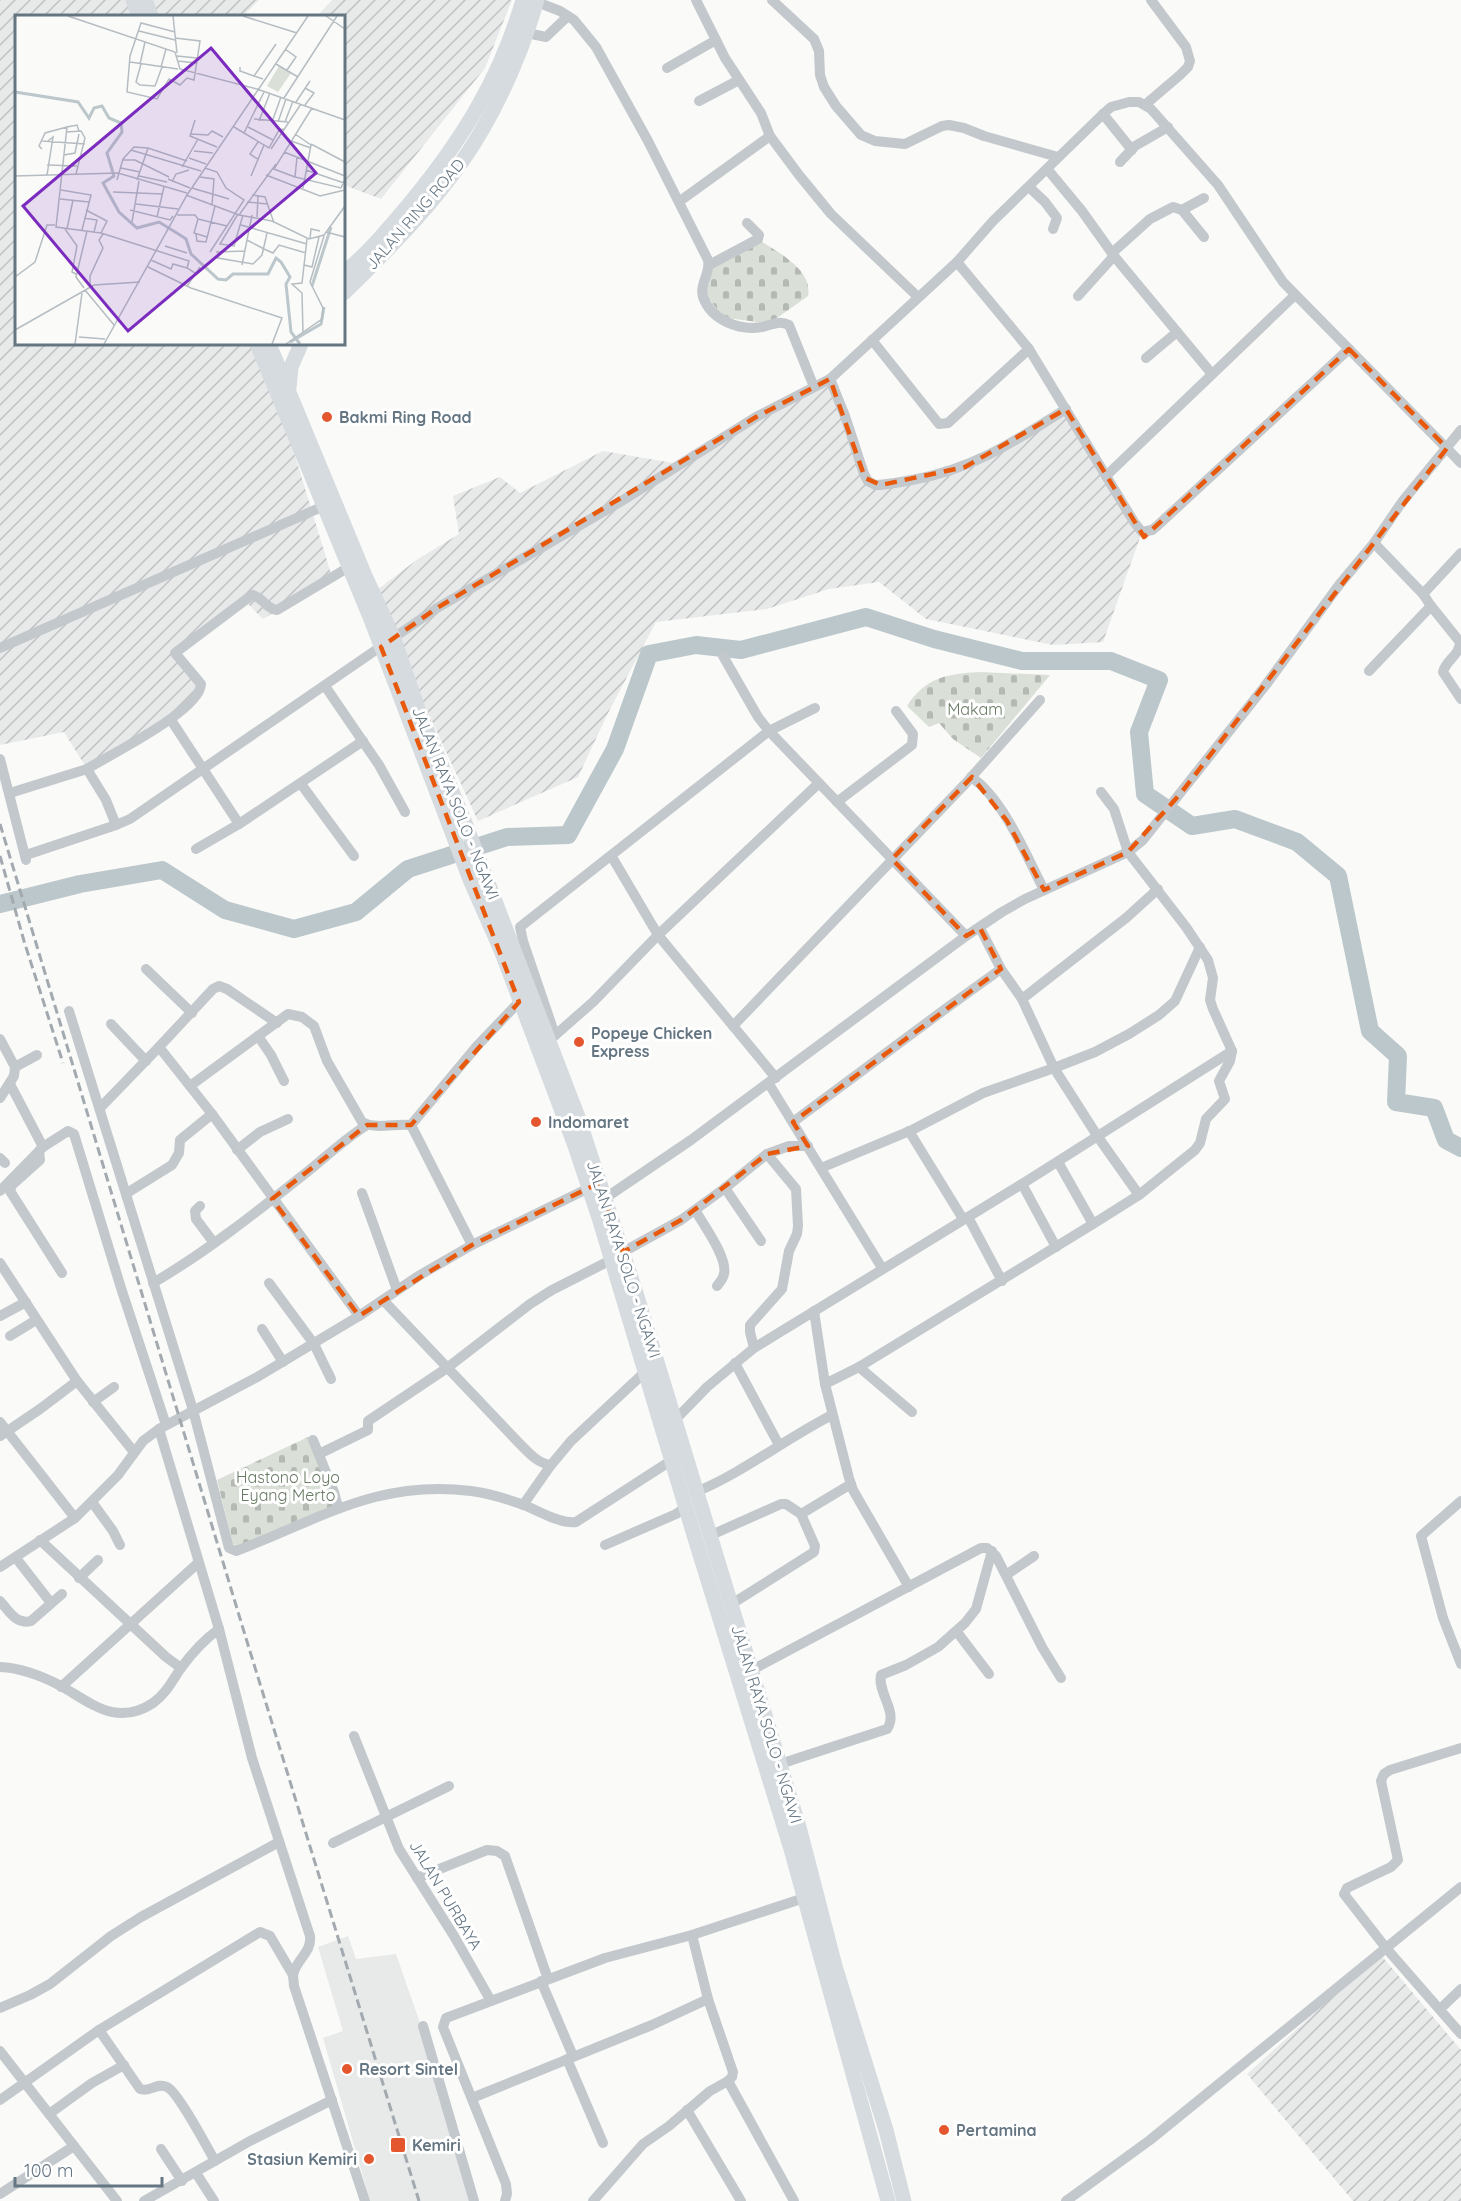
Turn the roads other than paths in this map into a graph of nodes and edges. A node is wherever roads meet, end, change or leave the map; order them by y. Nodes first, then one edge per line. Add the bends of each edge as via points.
1 (133, 0) edge
2 (145, 0) edge
3 (696, 0) edge
4 (772, 0) edge
5 (1151, 0) edge
6 (532, 1) edge
7 (139, 15) edge
8 (151, 15) edge
9 (568, 16) junction
10 (527, 33) junction
11 (716, 40) junction
12 (667, 68) dead end
13 (740, 80) junction
14 (699, 101) dead end
15 (1146, 104) junction
16 (1103, 114) junction
17 (1168, 127) junction
18 (770, 136) junction
19 (1132, 150) junction
20 (1058, 157) junction
21 (1120, 162) dead end
22 (1048, 170) junction
23 (1029, 187) junction
24 (1204, 198) dead end
25 (680, 201) junction
26 (1182, 210) junction
27 (747, 223) dead end
28 (1053, 229) dead end
29 (1204, 237) dead end
30 (1113, 254) junction
31 (957, 262) junction
32 (709, 265) junction
33 (345, 272) edge
34 (345, 292) edge
35 (1295, 295) junction
36 (1078, 296) dead end
37 (918, 297) junction
38 (1177, 332) junction
39 (872, 340) junction
40 (267, 345) edge
41 (301, 345) edge
42 (1029, 349) junction
43 (1349, 349) junction
44 (1146, 358) dead end
45 (1212, 374) junction
46 (830, 379) junction
47 (814, 387) junction
48 (288, 388) junction
49 (1066, 409) junction
50 (1461, 430) edge
51 (1447, 448) junction
52 (1461, 463) edge
53 (1106, 476) junction
54 (324, 506) junction
55 (1374, 543) junction
56 (1461, 553) edge
57 (349, 567) junction
58 (1423, 594) junction
59 (1431, 606) junction
60 (388, 643) junction
61 (0, 648) edge
62 (723, 656) dead end
63 (1369, 671) dead end
64 (325, 686) junction
65 (1461, 699) edge
66 (1040, 700) dead end
67 (815, 708) dead end
68 (896, 711) dead end
69 (171, 720) junction
70 (769, 730) junction
71 (363, 741) junction
72 (0, 759) edge
73 (203, 768) junction
74 (87, 769) junction
75 (971, 777) junction
76 (819, 783) junction
77 (301, 784) junction
78 (1101, 792) dead end
79 (10, 793) junction
80 (837, 802) junction
81 (405, 812) dead end
82 (239, 824) junction
83 (116, 825) junction
84 (196, 849) dead end
85 (1128, 852) junction
86 (354, 856) dead end
87 (612, 856) junction
88 (892, 859) junction
89 (1158, 889) junction
90 (1044, 890) junction
91 (980, 928) junction
92 (658, 935) junction
93 (966, 936) junction
94 (1200, 947) junction
95 (146, 969) dead end
96 (1001, 969) junction
97 (1022, 999) junction
98 (519, 1002) junction
99 (69, 1011) dead end
100 (192, 1013) junction
101 (277, 1023) junction
102 (111, 1024) dead end
103 (733, 1026) junction
104 (258, 1036) junction
105 (0, 1038) edge
106 (552, 1038) junction
107 (159, 1047) junction
108 (1232, 1051) junction
109 (37, 1055) dead end
110 (146, 1061) junction
111 (15, 1067) junction
112 (1054, 1068) junction
113 (284, 1081) dead end
114 (772, 1081) junction
115 (10, 1084) junction
116 (190, 1086) junction
117 (0, 1098) edge
118 (100, 1108) junction
119 (212, 1114) junction
120 (288, 1119) dead end
121 (793, 1122) junction
122 (367, 1125) junction
123 (411, 1125) junction
124 (909, 1131) junction
125 (1098, 1137) junction
126 (808, 1146) junction
127 (41, 1149) junction
128 (237, 1150) junction
129 (767, 1154) junction
130 (1058, 1162) junction
131 (821, 1168) junction
132 (1022, 1184) junction
133 (594, 1186) junction
134 (725, 1188) junction
135 (0, 1191) edge
136 (127, 1193) junction
137 (362, 1193) dead end
138 (1139, 1195) junction
139 (272, 1199) junction
140 (600, 1202) junction
141 (200, 1206) dead end
142 (695, 1210) junction
143 (966, 1218) junction
144 (1093, 1224) junction
145 (761, 1242) dead end
146 (214, 1243) junction
147 (472, 1245) junction
148 (1056, 1246) junction
149 (617, 1256) junction
150 (0, 1263) edge
151 (882, 1268) junction
152 (62, 1273) dead end
153 (1002, 1281) junction
154 (153, 1283) junction
155 (269, 1283) dead end
156 (717, 1286) dead end
157 (398, 1290) junction
158 (383, 1300) junction
159 (26, 1302) junction
160 (814, 1311) junction
161 (0, 1316) edge
162 (359, 1316) junction
163 (36, 1320) junction
164 (262, 1329) dead end
165 (10, 1336) dead end
166 (314, 1344) junction
167 (754, 1348) junction
168 (283, 1362) junction
169 (735, 1363) junction
170 (859, 1367) junction
171 (447, 1368) junction
172 (645, 1372) junction
173 (332, 1379) dead end
174 (76, 1381) junction
175 (825, 1384) junction
176 (114, 1387) dead end
177 (93, 1402) junction
178 (193, 1410) junction
179 (912, 1412) dead end
180 (832, 1415) junction
181 (674, 1421) junction
182 (163, 1427) junction
183 (2, 1430) edge
184 (313, 1440) dead end
185 (779, 1445) junction
186 (134, 1452) junction
187 (319, 1454) junction
188 (672, 1460) junction
189 (551, 1464) junction
190 (851, 1484) junction
191 (696, 1492) junction
192 (92, 1502) junction
193 (523, 1505) junction
194 (1459, 1506) edge
195 (338, 1507) junction
196 (686, 1508) junction
197 (801, 1514) junction
198 (75, 1518) junction
199 (709, 1536) junction
200 (40, 1540) junction
201 (120, 1545) dead end
202 (605, 1545) dead end
203 (992, 1551) junction
204 (1034, 1556) dead end
205 (16, 1558) junction
206 (98, 1560) dead end
207 (198, 1563) junction
208 (0, 1568) edge
209 (1006, 1575) junction
210 (79, 1578) junction
211 (909, 1587) junction
212 (62, 1594) dead end
213 (0, 1601) edge
214 (51, 1603) junction
215 (730, 1605) junction
216 (130, 1624) junction
217 (219, 1629) junction
218 (957, 1632) junction
219 (1461, 1664) edge
220 (0, 1667) edge
221 (181, 1668) junction
222 (750, 1671) junction
223 (989, 1674) dead end
224 (1061, 1678) dead end
225 (61, 1687) junction
226 (354, 1736) dead end
227 (1461, 1748) edge
228 (780, 1764) junction
229 (449, 1786) dead end
230 (387, 1818) junction
231 (279, 1842) junction
232 (333, 1843) dead end
233 (417, 1878) junction
234 (1461, 1887) edge
235 (804, 1898) junction
236 (692, 1935) junction
237 (1386, 1948) junction
238 (293, 1975) junction
239 (544, 1980) junction
240 (1461, 1989) edge
241 (708, 1999) junction
242 (491, 2001) junction
243 (0, 2008) edge
244 (1440, 2009) junction
245 (423, 2026) dead end
246 (99, 2030) junction
247 (1461, 2034) edge
248 (0, 2051) edge
249 (570, 2058) junction
250 (124, 2065) junction
251 (728, 2081) junction
252 (24, 2082) junction
253 (472, 2098) junction
254 (0, 2100) edge
255 (332, 2100) junction
256 (687, 2110) junction
257 (49, 2114) junction
258 (603, 2143) dead end
259 (74, 2146) junction
260 (161, 2149) dead end
261 (215, 2161) junction
262 (196, 2173) junction
263 (182, 2181) junction
264 (604, 2190) junction
265 (0, 2194) edge
266 (117, 2201) edge
267 (144, 2201) edge
268 (214, 2201) edge
269 (365, 2201) edge
270 (474, 2201) edge
271 (504, 2201) edge
272 (593, 2201) edge
273 (610, 2201) edge
274 (741, 2201) edge
275 (794, 2201) edge
276 (888, 2201) edge
277 (904, 2201) edge
278 (1066, 2201) edge

1 - 7 highway
2 - 8 highway
3 - 11 street
4 - 20 street via 814,39 824,87 861,135 875,141 904,144 949,125
5 - 15 street via 1186,47 1190,61 1180,75
6 - 9 street
6 - 10 highway, JALAN RING ROAD
6 - 33 highway, JALAN RING ROAD via 513,31 495,76 465,130 382,236
9 - 10 street via 546,37
9 - 25 street via 596,47
10 - 34 highway, JALAN RING ROAD via 502,92 461,161 415,219
11 - 12 street
11 - 13 street
13 - 14 street
13 - 18 street
15 - 16 street via 1120,104
15 - 17 street
16 - 19 street
16 - 20 street
17 - 19 street
17 - 35 street via 1218,185
18 - 25 street
18 - 37 street via 820,203
19 - 21 street
20 - 22 street
22 - 23 street
22 - 30 street
23 - 28 street via 1057,218
23 - 31 street
24 - 26 street
25 - 32 street
26 - 29 street
26 - 30 street via 1173,207 1156,215
27 - 32 street via 759,235 758,239
30 - 36 street
30 - 38 street
31 - 37 street
31 - 42 street
32 - 47 street via 702,292 714,312 725,322 741,327 780,322 789,325
35 - 43 street
35 - 45 street
37 - 39 street
38 - 44 street
38 - 45 street
39 - 42 street via 939,424 948,423
39 - 46 street
40 - 48 highway, JALAN RAYA SOLO - NGAWI
40 - 54 highway, JALAN RAYA SOLO - NGAWI via 266,369
41 - 48 highway via 291,367
42 - 49 street
43 - 51 street
43 - 53 street via 1152,530 1138,529
45 - 53 street
46 - 47 street
46 - 49 street via 864,474 875,485 965,467
47 - 60 street via 756,417 620,502 437,608
48 - 60 highway, JALAN RAYA SOLO - NGAWI via 366,578
49 - 53 street
50 - 51 street
51 - 52 street
51 - 55 street
54 - 57 highway, JALAN RAYA SOLO - NGAWI
54 - 61 street
55 - 58 street
55 - 85 street via 1143,840
56 - 58 street
57 - 60 highway, JALAN RAYA SOLO - NGAWI
57 - 69 street via 277,610 252,595 175,653 202,687 193,701
58 - 59 street
59 - 63 street
59 - 65 street via 1460,642 1460,649 1443,672
60 - 64 street
60 - 98 highway, JALAN RAYA SOLO - NGAWI via 449,826
60 - 106 highway, JALAN RAYA SOLO - NGAWI
62 - 70 street
64 - 71 street
64 - 73 street
66 - 75 street
67 - 70 street
68 - 80 street via 913,734 912,745
69 - 73 street
69 - 74 street
70 - 76 street
70 - 87 street
71 - 77 street
71 - 81 street
72 - 79 street
73 - 82 street
73 - 83 street
74 - 79 street
74 - 83 street
75 - 88 street
75 - 90 street via 1008,821
76 - 80 street
76 - 92 street
77 - 82 street
77 - 86 street
78 - 85 street via 1114,809
79 - 83 street via 26,857
80 - 88 street
82 - 84 street
85 - 89 street
85 - 90 street
87 - 92 street
87 - 106 street via 520,928
88 - 93 street
88 - 103 street
89 - 94 street
89 - 97 street
90 - 91 street
91 - 93 street
91 - 96 street
92 - 103 street
92 - 106 street
93 - 114 street
94 - 108 street via 1212,970 1210,1000
94 - 112 street via 1170,1007 1095,1052
95 - 100 street
96 - 97 street
96 - 121 street
97 - 112 street
98 - 123 street
98 - 133 highway, JALAN RAYA SOLO - NGAWI
99 - 118 street
100 - 101 street via 219,986
100 - 107 street
101 - 104 street
101 - 122 street via 288,1014 296,1014 314,1026 350,1104
102 - 110 street
103 - 114 street
104 - 113 street
104 - 116 street
105 - 111 street
106 - 133 highway, JALAN RAYA SOLO - NGAWI via 578,1117
107 - 110 street
107 - 116 street
108 - 125 street
108 - 138 street via 1220,1081 1226,1099 1206,1119 1198,1148
109 - 111 street
110 - 118 street
111 - 115 street
112 - 124 street via 983,1093
112 - 125 street
114 - 121 street
114 - 140 street
115 - 117 street
115 - 127 street
116 - 119 street
118 - 136 street
119 - 128 street
119 - 136 street via 180,1140 179,1153 172,1165
120 - 128 street via 260,1132
121 - 126 street
122 - 123 street
122 - 139 street
123 - 147 street
124 - 131 street
124 - 143 street
125 - 130 street
125 - 138 street
126 - 129 street via 789,1146
126 - 131 street
127 - 135 street
127 - 152 street via 40,1160 10,1191
127 - 182 street via 68,1131 74,1134
128 - 139 street
129 - 134 street
129 - 167 street via 796,1190 798,1226 782,1288 750,1325
130 - 132 street
130 - 144 street
131 - 151 street
132 - 143 street
132 - 148 street
133 - 140 highway, JALAN RAYA SOLO - NGAWI
133 - 147 street
134 - 142 street
134 - 145 street
136 - 154 street
137 - 157 street
138 - 144 street
139 - 146 street
139 - 162 street
140 - 149 highway, JALAN RAYA SOLO - NGAWI
141 - 146 street via 195,1211 196,1219
142 - 149 street
142 - 156 street via 722,1260 724,1277
143 - 151 street
143 - 153 street
144 - 148 street
146 - 154 street
147 - 157 street
148 - 153 street
149 - 171 street via 530,1304
149 - 172 highway, JALAN RAYA SOLO - NGAWI
149 - 181 highway, JALAN RAYA SOLO - NGAWI
150 - 159 street
151 - 160 street
153 - 170 street
154 - 178 street
155 - 166 street
157 - 158 street
158 - 162 street
158 - 171 street
159 - 161 street
159 - 163 street
160 - 167 street
160 - 175 street
162 - 166 street
163 - 165 street
163 - 174 street
164 - 168 street
166 - 168 street
166 - 173 street
167 - 169 street
168 - 178 street
169 - 181 street
169 - 185 street
170 - 175 street
170 - 179 street
171 - 187 street via 368,1421 368,1430
171 - 189 street via 536,1459
172 - 188 highway, JALAN RAYA SOLO - NGAWI
172 - 189 street
174 - 177 street
174 - 183 street via 40,1409
175 - 180 street
176 - 177 street
177 - 186 street
178 - 182 street
178 - 195 street via 232,1551
180 - 185 street
180 - 190 street
181 - 191 highway, JALAN RAYA SOLO - NGAWI
182 - 186 street
182 - 207 street
183 - 198 street
184 - 187 street
185 - 191 street
186 - 192 street
187 - 195 street
188 - 193 street via 576,1522
188 - 196 highway, JALAN RAYA SOLO - NGAWI
189 - 193 street
190 - 197 street
190 - 211 street
191 - 199 highway, JALAN RAYA SOLO - NGAWI
192 - 198 street
192 - 201 street
193 - 195 street via 473,1491 434,1489 370,1497
194 - 219 street via 1421,1536 1443,1618
196 - 202 street
196 - 235 highway, JALAN RAYA SOLO - NGAWI
197 - 199 street via 781,1504
197 - 215 street via 814,1552
198 - 200 street
199 - 215 highway, JALAN RAYA SOLO - NGAWI
200 - 205 street
200 - 210 street
203 - 209 street
203 - 211 street via 973,1551
203 - 218 street via 976,1609
204 - 209 street
205 - 208 street
205 - 214 street
206 - 210 street
207 - 216 street
207 - 217 street
209 - 224 street
210 - 216 street
211 - 222 street
212 - 214 street
213 - 214 street via 22,1623 31,1622
215 - 222 highway, JALAN RAYA SOLO - NGAWI
216 - 221 street
216 - 225 street
217 - 221 street
217 - 231 street via 252,1758
218 - 223 street
218 - 228 street via 922,1657 881,1676 891,1718 887,1729
220 - 225 street via 21,1669
221 - 225 street via 161,1697 130,1713 88,1704
222 - 228 highway, JALAN RAYA SOLO - NGAWI
226 - 230 street, JALAN PURBAYA
227 - 237 street via 1390,1770 1381,1781 1398,1860 1350,1886 1344,1896
228 - 277 highway, JALAN RAYA SOLO - NGAWI
229 - 230 street
230 - 232 street
230 - 233 street, JALAN PURBAYA via 399,1849
231 - 238 street via 310,1940 310,1948 296,1964
231 - 243 street via 150,1911 50,1984
233 - 239 street via 487,1850 505,1856
233 - 242 street, JALAN PURBAYA
234 - 237 street
235 - 236 street
235 - 276 highway, JALAN RAYA SOLO - NGAWI
236 - 239 street via 605,1958
236 - 241 street
237 - 244 street
237 - 278 street via 1150,2140
238 - 246 street via 270,1936 260,1932
238 - 255 street
239 - 242 street
239 - 249 street
240 - 244 street
241 - 249 street
241 - 251 street via 733,2072
242 - 253 street via 448,2017 442,2024
244 - 247 street
245 - 270 street
246 - 250 street
246 - 252 street
248 - 252 street
249 - 253 street
249 - 258 street
250 - 257 street
250 - 261 street via 143,2091 168,2087
251 - 256 street
251 - 275 street
252 - 254 street
252 - 257 street
253 - 271 street via 507,2184
255 - 261 street
255 - 269 street
256 - 264 street via 643,2144
256 - 274 street
257 - 259 street
259 - 265 street
259 - 266 street
260 - 263 street
261 - 262 street
262 - 263 street
262 - 268 street
263 - 267 street
264 - 272 street
264 - 273 street

